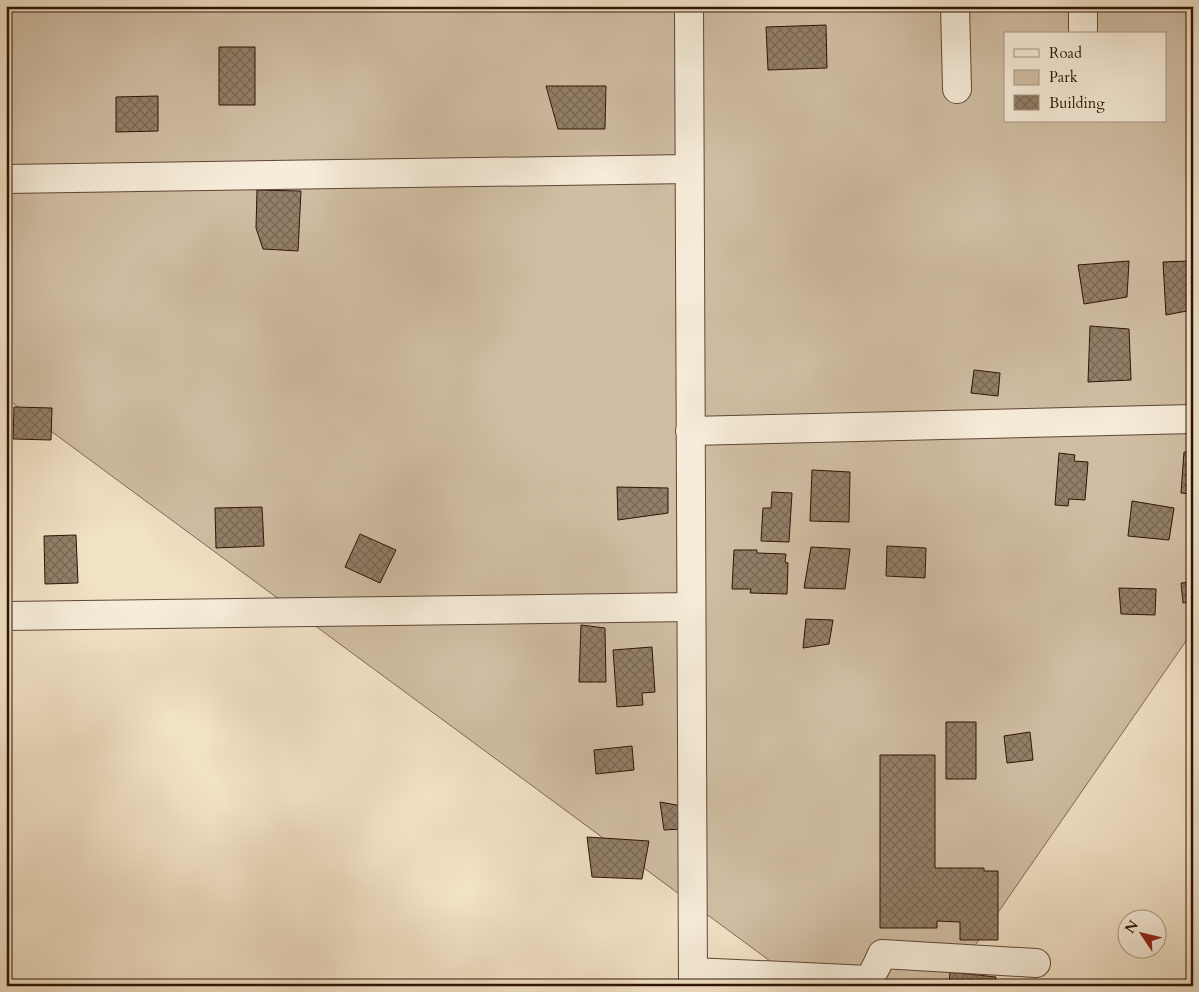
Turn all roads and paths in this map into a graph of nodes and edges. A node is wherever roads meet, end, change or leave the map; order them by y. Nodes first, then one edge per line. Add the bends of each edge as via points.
1 (689, 6) edge
2 (955, 6) edge
3 (957, 89) dead end
4 (689, 169) junction
5 (6, 179) edge
6 (1193, 419) edge
7 (690, 431) junction
8 (691, 607) junction
9 (6, 616) edge
10 (1036, 963) dead end
11 (692, 979) edge

1 - 4 street
2 - 3 street
4 - 5 street
4 - 7 street
6 - 7 street
7 - 8 street
8 - 9 street
8 - 11 street
10 - 11 street via 882,954 869,980

